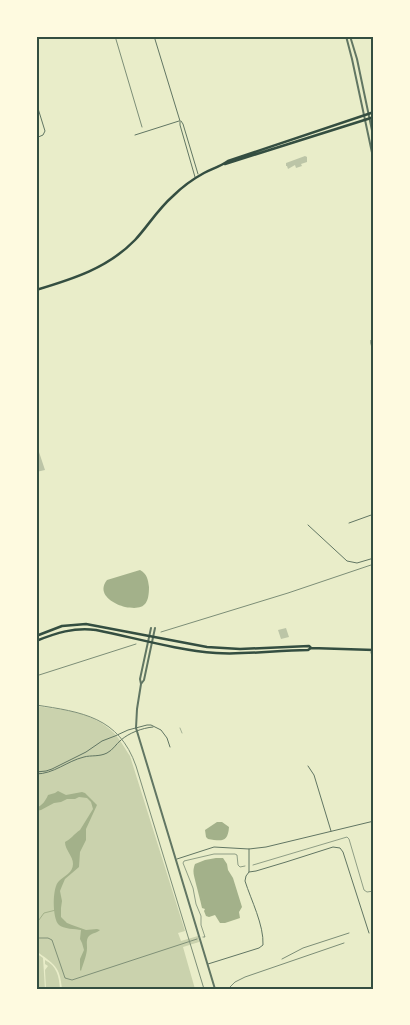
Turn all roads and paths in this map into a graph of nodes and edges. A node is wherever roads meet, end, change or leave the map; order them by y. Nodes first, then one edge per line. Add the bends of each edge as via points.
1 (154, 36) edge
2 (346, 36) edge
3 (350, 36) edge
4 (36, 102) edge
5 (374, 112) edge
6 (368, 114) junction
7 (364, 115) junction
8 (374, 116) edge
9 (369, 118) junction
10 (365, 120) junction
11 (180, 121) junction
12 (135, 135) dead end
13 (36, 138) edge
14 (374, 140) edge
15 (374, 162) edge
16 (224, 164) junction
17 (197, 177) junction
18 (36, 290) edge
19 (374, 338) edge
20 (374, 362) edge
21 (374, 514) edge
22 (349, 523) dead end
23 (308, 525) dead end
24 (374, 558) edge
25 (151, 628) dead end
26 (155, 628) dead end
27 (36, 636) edge
28 (151, 636) junction
29 (36, 641) edge
30 (150, 641) junction
31 (311, 648) junction
32 (372, 650) edge
33 (374, 666) edge
34 (180, 728) dead end
35 (137, 730) junction
36 (182, 733) dead end
37 (170, 747) dead end
38 (308, 766) dead end
39 (36, 773) edge
40 (374, 821) edge
41 (331, 831) junction
42 (249, 849) junction
43 (176, 859) junction
44 (248, 872) junction
45 (374, 890) edge
46 (367, 892) dead end
47 (369, 933) dead end
48 (205, 937) dead end
49 (36, 938) edge
50 (200, 938) junction
51 (208, 964) junction
52 (215, 989) edge

1 - 11 street
2 - 7 street
3 - 6 street
4 - 13 street via 45,129 44,134
5 - 6 main road
6 - 7 main road
6 - 9 street
7 - 10 street
7 - 16 main road
8 - 9 main road
9 - 10 main road
9 - 14 street
10 - 15 street
10 - 16 main road
11 - 12 street
11 - 17 street
11 - 17 street
16 - 17 main road
17 - 18 main road via 169,200 115,258 83,275
19 - 20 street via 371,343
21 - 22 street
23 - 24 street via 347,561 357,563
25 - 28 street
26 - 28 street
27 - 28 main road via 82,624
28 - 30 street
28 - 31 main road via 221,648
29 - 30 main road via 80,629
30 - 31 main road via 221,653
30 - 35 street via 137,709
31 - 32 main road
32 - 33 street
34 - 36 lane
35 - 37 street via 156,727 164,733
35 - 39 street via 128,730 102,741 52,769
35 - 39 street via 121,739 107,753 82,757 44,774
35 - 43 street
38 - 41 street via 314,775
40 - 41 street
41 - 42 street
42 - 43 street via 214,847
42 - 44 street
43 - 50 street
44 - 47 street via 333,847 340,848
44 - 51 street via 245,881 259,921 263,945
45 - 46 path
48 - 50 path
49 - 50 path via 52,940 65,978 74,980
50 - 51 street
51 - 52 street

